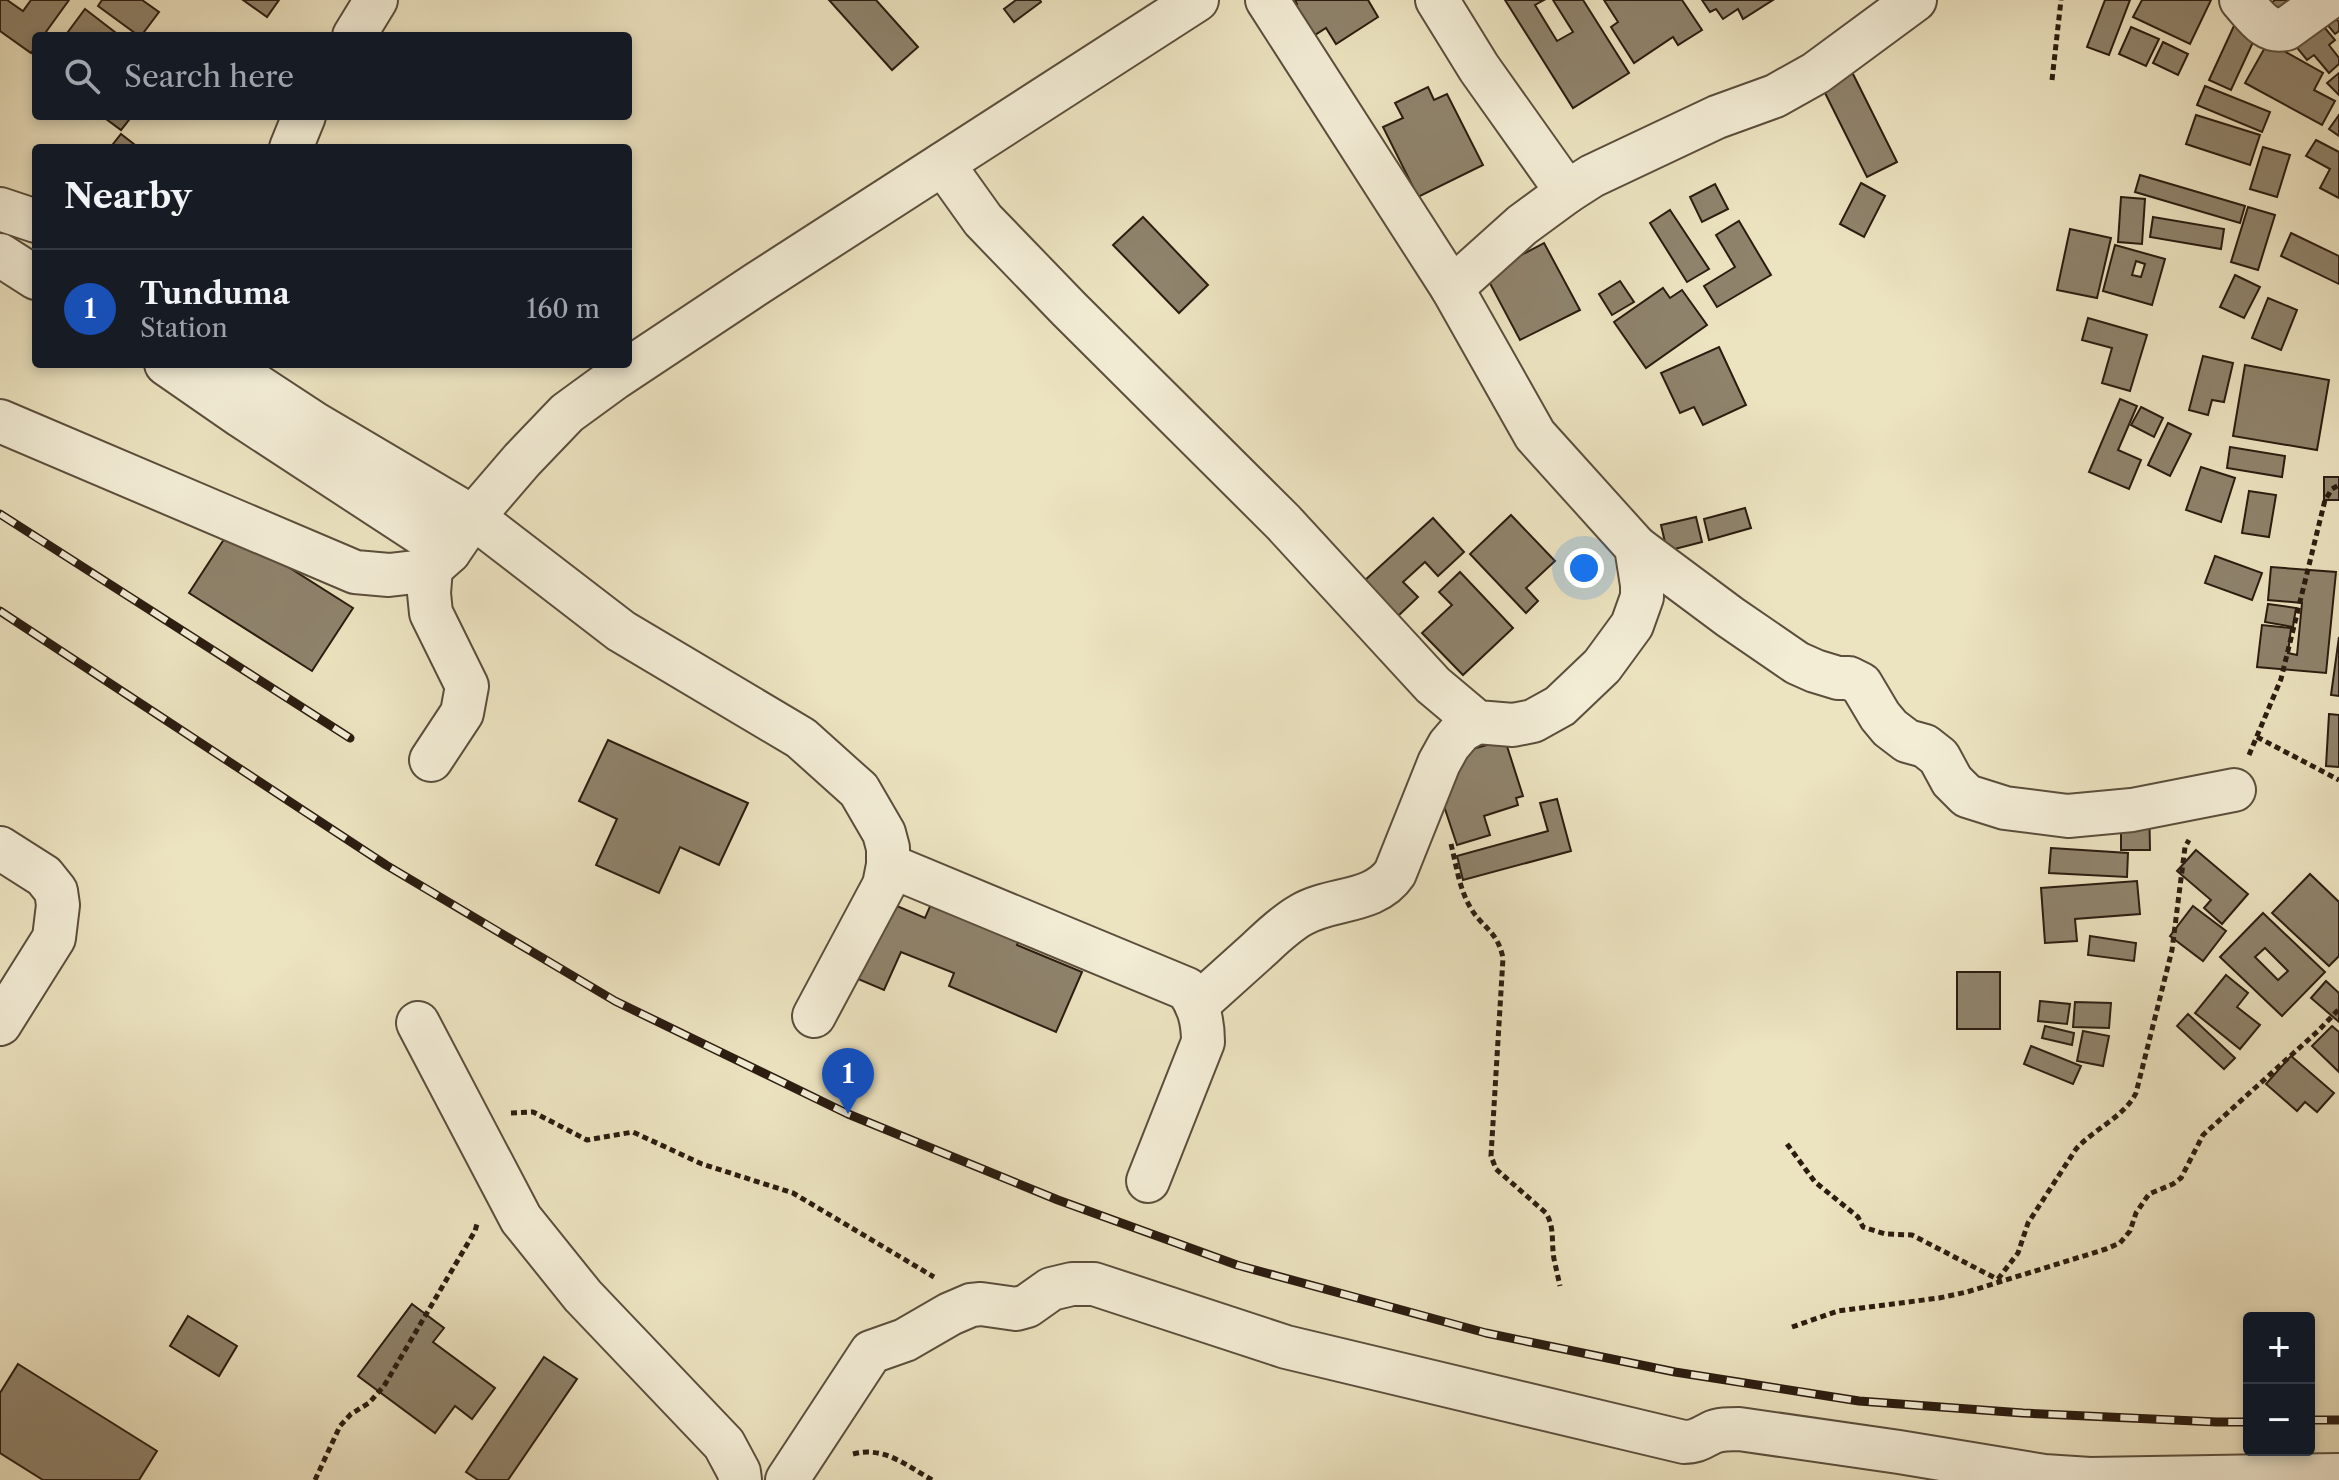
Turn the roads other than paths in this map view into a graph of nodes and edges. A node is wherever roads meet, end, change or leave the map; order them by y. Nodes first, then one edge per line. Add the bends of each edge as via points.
1 (376, 0) edge
2 (1197, 0) edge
3 (1267, 0) edge
4 (1437, 0) edge
5 (1915, 0) edge
6 (2241, 0) edge
7 (2326, 0) edge
8 (356, 32) edge
9 (302, 120) edge
10 (293, 144) edge
11 (943, 164) junction
12 (1567, 192) junction
13 (0, 209) edge
14 (32, 220) edge
15 (0, 255) edge
16 (32, 275) edge
17 (1452, 288) junction
18 (632, 367) edge
19 (172, 368) edge
20 (230, 368) edge
21 (630, 368) edge
22 (0, 421) edge
23 (473, 517) junction
24 (1636, 547) junction
25 (440, 560) junction
26 (1477, 722) junction
27 (431, 760) dead end
28 (2234, 790) road end
29 (0, 848) edge
30 (888, 865) junction
31 (1198, 1004) junction
32 (814, 1016) dead end
33 (418, 1023) dead end
34 (0, 1024) edge
35 (1148, 1181) dead end
36 (2339, 1475) edge
37 (740, 1480) edge
38 (787, 1480) edge

1 - 8 street
2 - 11 street
3 - 17 street
4 - 12 street
5 - 12 street via 1816,73 1775,96 1651,147
6 - 7 street via 2272,30 2286,29
9 - 10 street
11 - 18 street
11 - 26 street via 983,220 1283,522 1433,685
12 - 17 street
13 - 14 street
15 - 16 street
17 - 24 street via 1535,435
19 - 25 street
20 - 23 street
21 - 23 street via 567,413
22 - 25 street via 355,572 415,572
23 - 25 street
23 - 30 street via 621,631 801,738 859,790 884,833
24 - 26 street via 1642,597 1632,625 1602,666 1560,706 1533,721
24 - 28 street via 1797,663 1861,684 1890,728 1939,757 1967,796 2005,808 2068,816
25 - 27 street via 431,613 467,686 462,713
26 - 31 street via 1461,731 1439,763 1390,881 1369,894 1300,915
29 - 34 street via 44,876 56,891 58,905 54,938
30 - 31 street via 1187,989
30 - 32 street via 884,885
31 - 35 street via 1203,1042
33 - 37 street via 521,1219 583,1296 724,1444
36 - 38 street via 2090,1479 1739,1429 1684,1442 1286,1347 1094,1284 1072,1284 1016,1309 971,1305 871,1352

